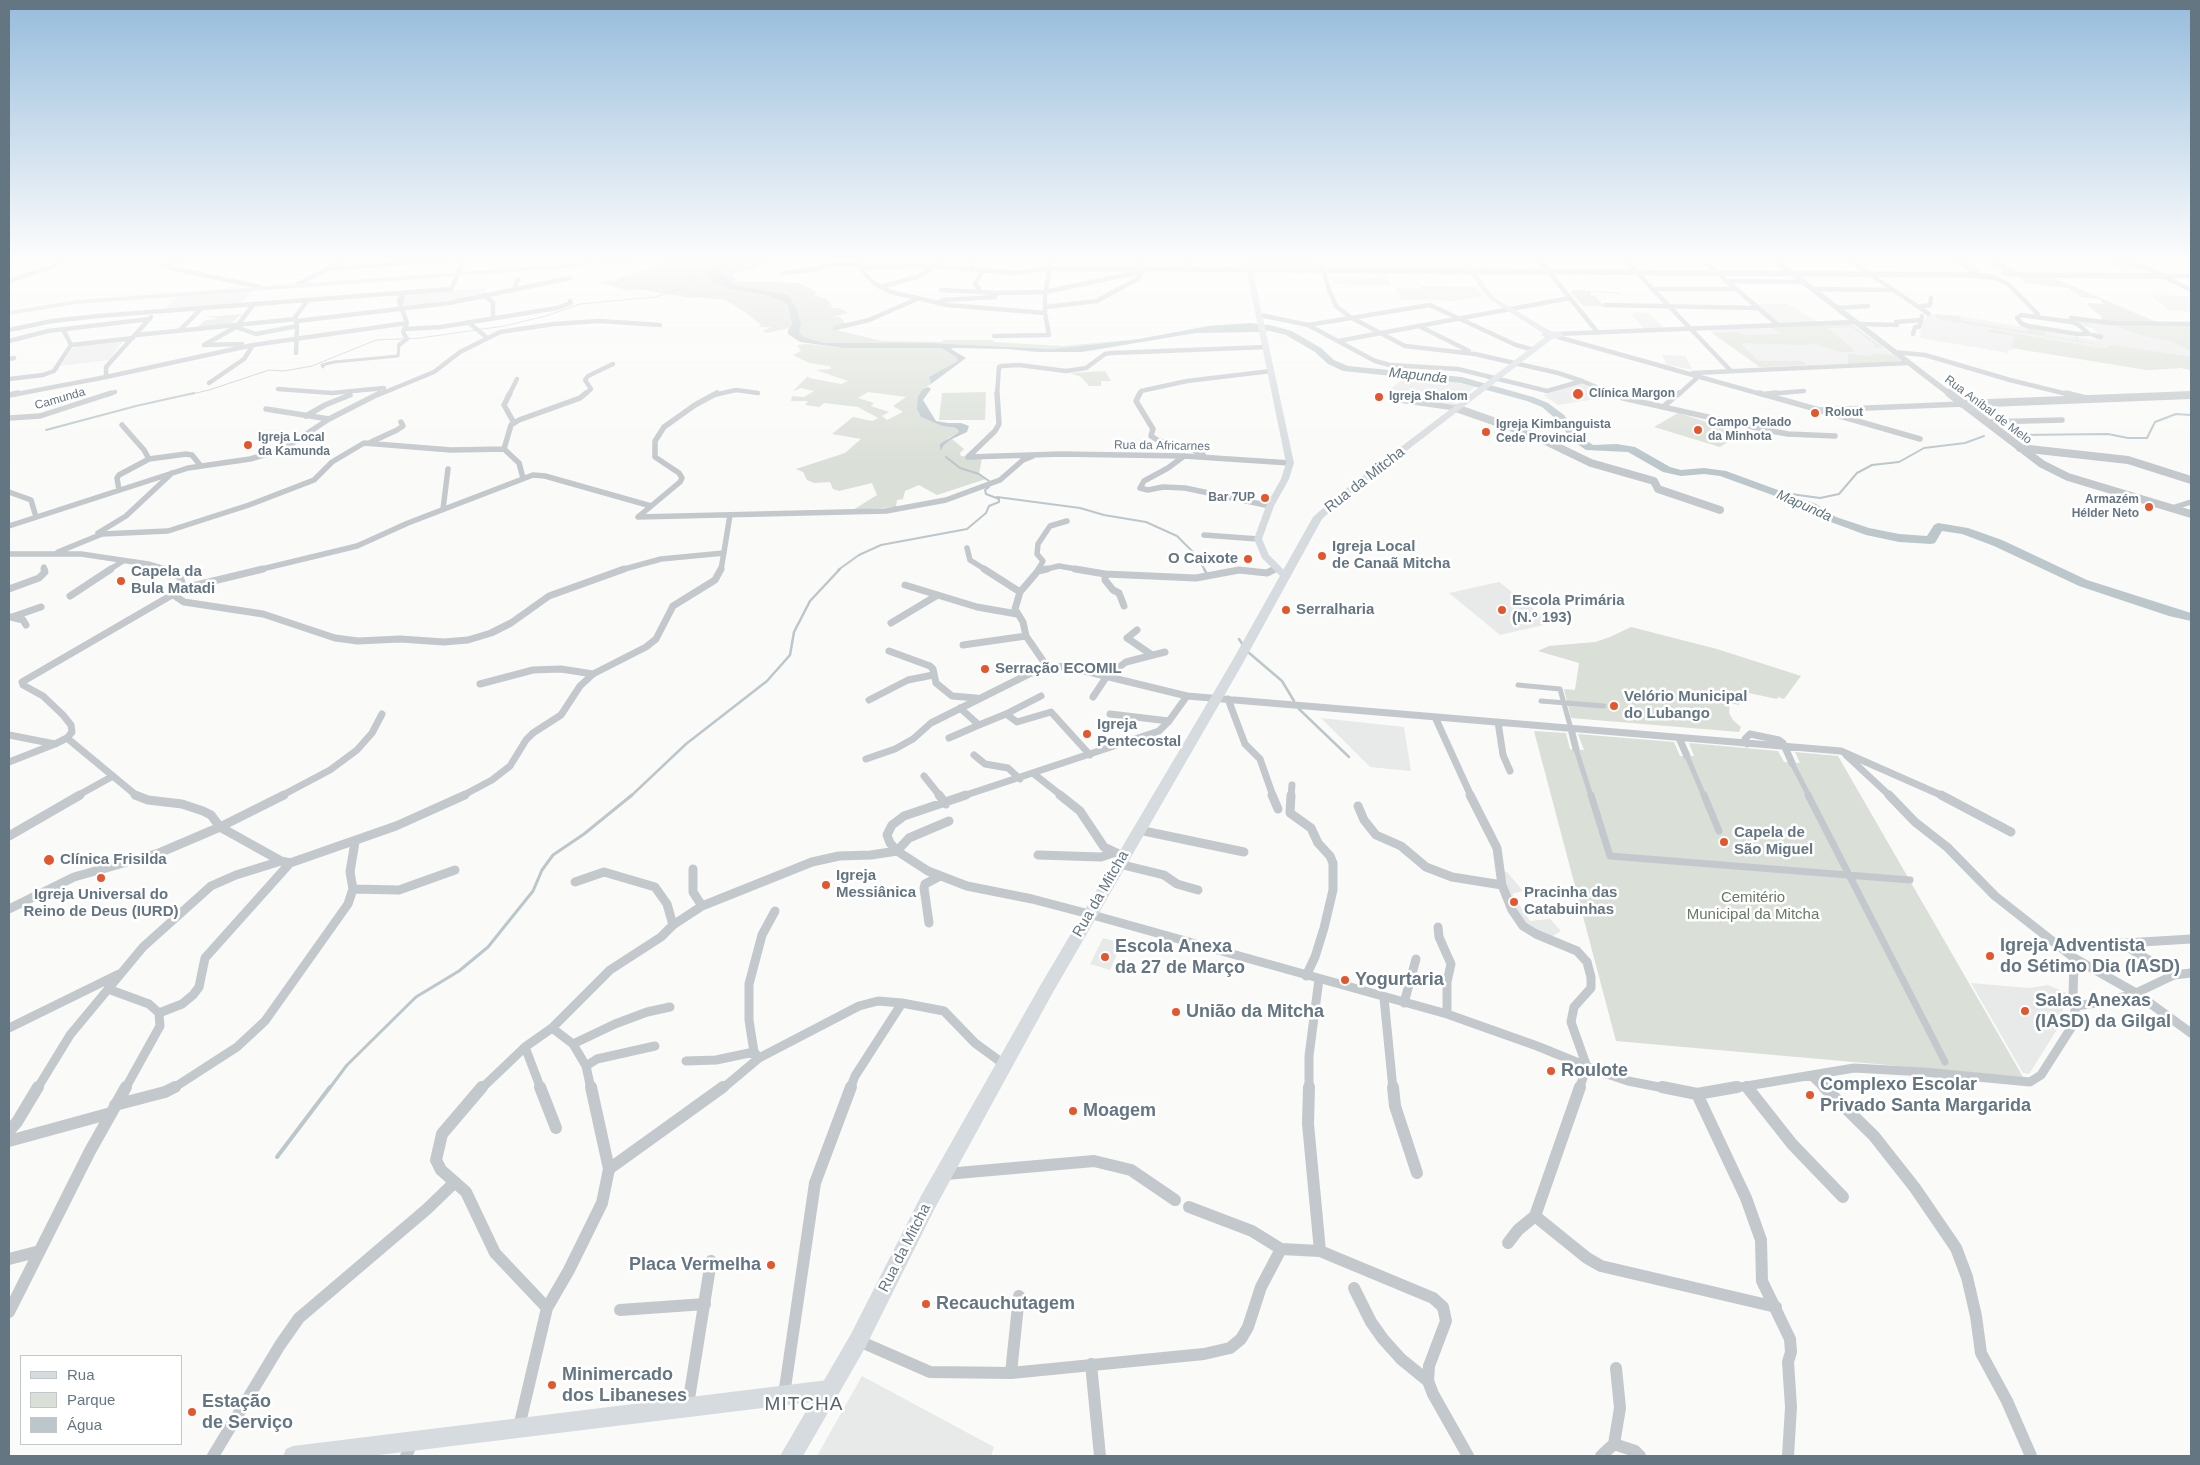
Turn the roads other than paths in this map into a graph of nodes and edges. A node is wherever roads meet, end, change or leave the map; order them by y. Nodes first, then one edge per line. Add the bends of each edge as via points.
1 (29, 326) edge
2 (87, 326) edge
3 (144, 326) edge
4 (184, 326) edge
5 (218, 326) edge
6 (235, 326) edge
7 (240, 326) edge
8 (282, 326) edge
9 (297, 326) edge
10 (402, 326) edge
11 (405, 326) edge
12 (418, 326) edge
13 (444, 326) edge
14 (474, 326) edge
15 (538, 326) edge
16 (842, 326) edge
17 (1048, 326) edge
18 (1262, 326) edge
19 (1308, 326) edge
20 (1368, 326) edge
21 (1417, 326) edge
22 (1419, 326) edge
23 (1477, 326) edge
24 (1537, 326) edge
25 (1593, 326) edge
26 (1688, 326) edge
27 (1748, 326) edge
28 (1860, 326) edge
29 (1919, 326) edge
30 (2030, 326) edge
31 (2080, 326) edge
32 (835, 328) dead end
33 (64, 329) junction
34 (181, 329) junction
35 (1691, 329) junction
36 (9, 330) edge
37 (2092, 332) dead end
38 (1380, 333) junction
39 (1598, 333) junction
40 (1913, 334) dead end
41 (994, 336) dead end
42 (1554, 336) junction
43 (135, 337) junction
44 (486, 337) junction
45 (2101, 337) dead end
46 (296, 339) junction
47 (9, 341) edge
48 (1338, 341) junction
49 (259, 344) junction
50 (71, 345) junction
51 (399, 345) joint
52 (253, 346) junction
53 (1267, 347) junction
54 (1534, 350) junction
55 (1894, 352) junction
56 (296, 353) dead end
57 (1476, 354) junction
58 (1516, 363) junction
59 (1908, 363) junction
60 (613, 364) dead end
61 (323, 367) dead end
62 (1271, 371) junction
63 (1731, 371) junction
64 (1686, 373) junction
65 (1698, 376) junction
66 (106, 377) junction
67 (9, 379) edge
68 (517, 379) dead end
69 (1495, 379) junction
70 (1582, 382) junction
71 (209, 383) dead end
72 (393, 387) junction
73 (278, 389) dead end
74 (1804, 391) dead end
75 (116, 392) dead end
76 (358, 392) junction
77 (758, 393) dead end
78 (1760, 394) junction
79 (9, 395) edge
80 (2191, 395) edge
81 (2088, 398) junction
82 (1392, 399) dead end
83 (1963, 404) junction
84 (1663, 407) junction
85 (1456, 408) junction
86 (266, 409) dead end
87 (1819, 410) junction
88 (306, 416) junction
89 (9, 418) edge
90 (329, 420) junction
91 (2062, 420) dead end
92 (401, 422) dead end
93 (1986, 422) junction
94 (514, 423) junction
95 (122, 425) dead end
96 (1835, 436) dead end
97 (1920, 439) dead end
98 (370, 442) junction
99 (2019, 448) junction
100 (504, 450) junction
101 (1033, 456) junction
102 (1184, 456) junction
103 (1206, 457) junction
104 (149, 458) junction
105 (1290, 463) junction
106 (200, 465) junction
107 (448, 469) dead end
108 (172, 472) junction
109 (523, 478) junction
110 (2191, 480) edge
111 (119, 490) junction
112 (9, 492) edge
113 (2191, 502) edge
114 (651, 506) junction
115 (1270, 506) junction
116 (2172, 508) junction
117 (443, 509) junction
118 (1720, 510) dead end
119 (2191, 514) edge
120 (730, 516) junction
121 (9, 517) edge
122 (36, 517) junction
123 (1067, 521) dead end
124 (20, 522) junction
125 (9, 526) edge
126 (1204, 535) dead end
127 (92, 537) junction
128 (1258, 539) junction
129 (968, 548) dead end
130 (58, 552) junction
131 (724, 553) junction
132 (9, 554) edge
133 (123, 561) junction
134 (44, 568) dead end
135 (1277, 568) junction
136 (1038, 571) junction
137 (1105, 574) junction
138 (1286, 577) junction
139 (905, 586) dead end
140 (184, 588) junction
141 (9, 589) edge
142 (1020, 592) junction
143 (172, 594) junction
144 (70, 596) dead end
145 (936, 596) junction
146 (1124, 606) dead end
147 (41, 607) dead end
148 (1017, 614) junction
149 (10, 617) edge
150 (891, 623) dead end
151 (26, 625) dead end
152 (1137, 630) dead end
153 (1026, 636) junction
154 (963, 645) dead end
155 (889, 651) dead end
156 (1165, 652) dead end
157 (1152, 655) junction
158 (1048, 668) junction
159 (593, 674) junction
160 (933, 675) junction
161 (1107, 676) junction
162 (480, 684) dead end
163 (1518, 685) dead end
164 (1041, 696) dead end
165 (1093, 696) dead end
166 (1187, 696) junction
167 (978, 698) junction
168 (1223, 699) junction
169 (870, 700) dead end
170 (1541, 701) dead end
171 (1564, 703) junction
172 (1604, 706) dead end
173 (960, 708) junction
174 (382, 714) dead end
175 (1006, 714) junction
176 (1110, 714) dead end
177 (1435, 717) junction
178 (1169, 721) junction
179 (1498, 722) junction
180 (979, 725) junction
181 (1571, 729) junction
182 (9, 735) edge
183 (67, 738) junction
184 (948, 738) dead end
185 (1679, 738) junction
186 (55, 744) junction
187 (1785, 747) junction
188 (1576, 750) joint
189 (1841, 750) junction
190 (974, 755) dead end
191 (1090, 755) junction
192 (1687, 756) joint
193 (866, 759) dead end
194 (9, 762) edge
195 (1792, 763) joint
196 (1510, 771) dead end
197 (1034, 774) junction
198 (113, 776) junction
199 (924, 776) dead end
200 (1020, 779) junction
201 (1292, 785) dead end
202 (946, 804) junction
203 (1358, 806) dead end
204 (1278, 809) dead end
205 (949, 822) dead end
206 (220, 827) junction
207 (1139, 830) junction
208 (1719, 831) dead end
209 (2011, 832) dead end
210 (9, 836) edge
211 (355, 842) junction
212 (897, 851) junction
213 (1244, 852) dead end
214 (1038, 855) dead end
215 (1118, 858) junction
216 (286, 862) junction
217 (692, 869) dead end
218 (455, 870) dead end
219 (940, 876) junction
220 (1850, 876) junction
221 (1910, 880) dead end
222 (575, 882) dead end
223 (1502, 885) junction
224 (352, 889) junction
225 (1198, 890) dead end
226 (702, 906) junction
227 (9, 909) edge
228 (775, 911) dead end
229 (1089, 914) junction
230 (929, 923) dead end
231 (673, 924) junction
232 (1438, 927) dead end
233 (2191, 939) edge
234 (2122, 944) junction
235 (2065, 950) junction
236 (2074, 958) junction
237 (1416, 959) dead end
238 (121, 973) junction
239 (2191, 973) edge
240 (2174, 974) junction
241 (1306, 976) junction
242 (1318, 979) junction
243 (108, 990) junction
244 (2136, 993) junction
245 (1384, 998) junction
246 (902, 1003) junction
247 (1404, 1003) junction
248 (2076, 1006) junction
249 (670, 1007) dead end
250 (159, 1014) junction
251 (1447, 1014) junction
252 (9, 1028) edge
253 (552, 1028) junction
254 (2191, 1033) edge
255 (573, 1044) junction
256 (655, 1046) dead end
257 (525, 1047) junction
258 (757, 1055) junction
259 (686, 1061) dead end
260 (1945, 1062) dead end
261 (1006, 1065) junction
262 (586, 1066) junction
263 (1587, 1067) junction
264 (1812, 1076) junction
265 (1748, 1087) junction
266 (1697, 1094) junction
267 (113, 1109) junction
268 (556, 1128) dead end
269 (9, 1131) edge
270 (9, 1141) edge
271 (609, 1169) junction
272 (1417, 1173) dead end
273 (944, 1174) junction
274 (455, 1182) junction
275 (1843, 1197) dead end
276 (1175, 1200) dead end
277 (1189, 1207) dead end
278 (1535, 1216) junction
279 (1508, 1243) dead end
280 (1281, 1249) junction
281 (40, 1251) junction
282 (1320, 1251) junction
283 (9, 1259) edge
284 (712, 1261) dead end
285 (1354, 1288) dead end
286 (1019, 1296) dead end
287 (705, 1304) junction
288 (1776, 1307) junction
289 (547, 1308) junction
290 (620, 1310) dead end
291 (9, 1312) edge
292 (858, 1341) junction
293 (1091, 1364) junction
294 (1616, 1368) dead end
295 (1011, 1373) junction
296 (1428, 1381) junction
297 (828, 1390) junction
298 (784, 1396) junction
299 (688, 1408) junction
300 (519, 1428) junction
301 (1614, 1444) junction
302 (409, 1449) edge
303 (213, 1456) edge
304 (293, 1456) edge
305 (791, 1456) edge
306 (1100, 1456) edge
307 (1468, 1456) edge
308 (1601, 1456) edge
309 (1640, 1456) edge
310 (1788, 1456) edge
311 (2031, 1456) edge

1 - 36 street
2 - 33 street
3 - 43 street
4 - 34 street
5 - 34 street
6 - 49 street via 205,346
7 - 8 street via 256,334
9 - 46 street
10 - 46 street
11 - 51 street via 403,332 407,339
12 - 13 street
14 - 44 street
15 - 44 street
16 - 32 street
17 - 41 street via 1050,335
18 - 53 main road
19 - 48 street
20 - 38 street
21 - 38 street
22 - 57 street
23 - 54 street
24 - 42 main road
25 - 39 street
26 - 35 street
27 - 35 street
28 - 55 street, Rua Aníbal de Melo
29 - 40 street via 1915,327
30 - 31 street via 2088,334
33 - 47 street
33 - 50 street
34 - 43 street
35 - 39 street
35 - 63 street
37 - 45 street
38 - 48 street
38 - 57 street via 1412,348
39 - 42 street
42 - 54 main road
42 - 64 street
43 - 50 street
43 - 66 street via 106,368
44 - 72 street via 434,372
46 - 49 street
46 - 56 street
48 - 69 street via 1383,364 1450,368
49 - 52 street
50 - 67 street via 54,371
51 - 61 street via 398,356 334,362
52 - 66 street
52 - 71 street via 244,359
53 - 62 main road
53 - 101 street, Rua da Africarnes via 1111,352 1092,366 1066,371 1019,365 999,367 999,424 968,457
54 - 58 main road
55 - 59 street, Rua Aníbal de Melo
55 - 81 street via 1926,355 2010,380
57 - 58 street
58 - 69 main road
58 - 70 street
59 - 63 street
59 - 83 street, Rua Aníbal de Melo
60 - 94 street via 588,376 585,380 591,389 580,398
62 - 103 street via 1187,381 1141,391 1136,401 1153,429 1151,436 1159,442 1192,449
62 - 105 main road
63 - 64 street
64 - 65 street
65 - 78 street
65 - 84 street
66 - 79 street
68 - 94 street via 504,405
69 - 70 street via 1547,391
69 - 85 main road, Rua da Mitcha
70 - 84 street via 1624,398
72 - 76 street
72 - 90 street
73 - 76 street
74 - 78 street
75 - 89 street, Camunda via 40,416
76 - 88 street
77 - 114 street via 719,392 664,427 655,441 655,458 682,478
78 - 87 street
80 - 81 street
81 - 83 street
82 - 85 street
83 - 87 street
83 - 93 street, Rua Aníbal de Melo
84 - 96 street via 1788,434
85 - 118 street via 1533,436 1591,463 1654,481 1658,489
85 - 138 main road, Rua da Mitcha via 1324,511
86 - 88 street
87 - 97 street
88 - 90 street
90 - 106 street via 296,442 267,455
91 - 93 street
92 - 98 street via 403,426 397,430
93 - 99 street, Rua Aníbal de Melo
94 - 100 street
95 - 104 street
98 - 100 street via 451,450
98 - 127 street via 343,454 314,480 203,521 153,533
99 - 110 street via 2128,460
99 - 116 street, Rua Aníbal de Melo via 2068,477
100 - 109 street via 519,463
101 - 102 street, Rua da Africarnes
101 - 120 street via 1023,460 1000,480 946,500 917,506 886,511
102 - 103 street, Rua da Africarnes
102 - 115 street via 1144,481 1140,488 1185,488
103 - 105 street, Rua da Africarnes
104 - 106 street via 190,454
104 - 111 street via 116,478
105 - 115 main road
106 - 108 street
107 - 117 street
108 - 111 street
108 - 127 street via 126,516
109 - 114 street via 545,476
109 - 117 street
111 - 122 street
112 - 122 street via 31,500
113 - 116 street
114 - 120 street via 638,517
115 - 128 main road
116 - 119 street, Rua Aníbal de Melo
117 - 140 street via 346,549
120 - 131 street
121 - 124 street
122 - 124 street
123 - 136 street via 1050,526 1038,544 1037,554 1043,561
124 - 125 street
126 - 128 street
127 - 130 street
128 - 135 main road via 1265,556
129 - 142 street via 970,560
130 - 132 street
130 - 133 street
131 - 143 street via 661,559 632,566 549,596 511,624 491,633 468,640 444,642 335,638 263,614 184,602
131 - 159 street via 720,573 715,580 673,606 656,639
133 - 140 street via 168,570 180,577
133 - 144 street
134 - 141 street via 45,572 39,578
135 - 137 street via 1267,573 1238,570 1196,578
135 - 138 main road
136 - 137 street via 1059,566
136 - 142 street
137 - 146 street via 1105,580 1119,594
138 - 168 main road, Rua da Mitcha via 1246,648
139 - 145 street
140 - 143 street
142 - 148 street via 1015,609
143 - 183 street via 22,682 42,696 71,725 72,732
145 - 148 street
145 - 150 street
147 - 149 street
148 - 153 street via 1023,622
149 - 151 street via 22,620
152 - 157 street via 1128,638
153 - 154 street
153 - 158 street
155 - 160 street via 925,663 933,669
156 - 157 street
157 - 161 street via 1126,662
158 - 161 street via 1064,666
158 - 167 street
159 - 162 street via 534,670
159 - 211 street via 580,686 561,715 533,733 510,766 492,780
160 - 167 street via 940,688 952,696
160 - 169 street via 908,680
161 - 165 street
161 - 166 street
163 - 171 street via 1560,689
164 - 175 street
166 - 168 street
166 - 178 street
167 - 173 street
168 - 177 street
168 - 204 street via 1244,744 1260,759
168 - 207 main road, Rua da Mitcha
170 - 171 street
171 - 172 street
171 - 181 street
173 - 180 street
173 - 193 street via 895,749
174 - 206 street via 372,733 357,750 330,770
175 - 180 street
175 - 191 street via 1017,722 1051,712
176 - 178 street
177 - 179 street
177 - 223 street via 1459,774 1497,848
178 - 191 street via 1159,731
179 - 181 street
179 - 196 street via 1502,755
180 - 184 street
181 - 185 street
181 - 188 street
182 - 186 street
183 - 186 street
183 - 198 street
185 - 187 street via 1747,744 1746,735 1754,734 1779,740
185 - 192 street
186 - 194 street
187 - 189 street
187 - 195 street
188 - 220 street via 1610,856
189 - 209 street via 1925,787
189 - 235 street via 1915,822 1947,847 1995,896
190 - 200 street via 985,764 1008,768
191 - 197 street
192 - 208 street
195 - 220 street
197 - 200 street
197 - 215 street via 1080,811 1104,847
198 - 206 street via 136,796 203,811 211,815
198 - 210 street
199 - 202 street
200 - 202 street
201 - 241 street via 1290,812 1312,828 1318,843 1333,863 1333,890 1324,928 1316,957
202 - 212 street via 897,819 888,835
203 - 223 street via 1376,835 1401,846 1426,867 1452,877
205 - 212 street via 907,840
206 - 216 street
206 - 227 street via 159,853 74,877
207 - 213 street
207 - 215 main road, Rua da Mitcha
211 - 216 street
211 - 224 street via 350,872
212 - 219 street
212 - 226 street via 812,862
214 - 215 street
215 - 225 street via 1164,875 1176,884
215 - 229 main road, Rua da Mitcha
216 - 238 street via 236,875 211,886 143,947
216 - 250 street via 238,923 204,958 199,987 193,995
217 - 226 street via 693,892
218 - 224 street via 399,890
219 - 229 street via 966,886
219 - 230 street via 925,884 924,888
220 - 221 street
220 - 260 street
222 - 231 street via 604,872 656,887 667,904
223 - 263 street via 1523,926 1577,951 1586,962 1591,988 1574,1007 1571,1022
224 - 267 street via 342,913 253,1034 178,1086
226 - 231 street
228 - 258 street via 762,935 749,984 749,1020
229 - 241 street
229 - 261 main road, Rua da Mitcha
231 - 253 street via 661,937 610,970
232 - 251 street via 1450,964
233 - 234 street
234 - 235 street
234 - 240 street
235 - 236 street
236 - 244 street
236 - 248 street via 2073,996
237 - 247 street
238 - 243 street
238 - 252 street
239 - 240 street
240 - 244 street
241 - 242 street
242 - 245 street
242 - 282 street via 1309,1056 1308,1124
243 - 250 street via 149,1004
243 - 269 street via 70,1035
244 - 248 street
244 - 254 street
245 - 247 street
245 - 272 street via 1396,1106
246 - 258 street via 878,1002 859,1006
246 - 261 street via 944,1012 975,1043
246 - 298 street via 855,1076 815,1183
247 - 251 street
248 - 264 street via 2072,1028 2040,1075 2030,1082 1854,1068
249 - 255 street via 615,1024
250 - 267 street via 160,1026
251 - 263 street
253 - 255 street
253 - 257 street
255 - 262 street
256 - 262 street via 618,1053
257 - 268 street
257 - 274 street via 476,1093 442,1134 436,1160 441,1170
258 - 259 street
258 - 271 street via 707,1101
261 - 273 main road, Rua da Mitcha
262 - 271 street
263 - 266 street via 1628,1081
263 - 278 street
264 - 265 street
264 - 311 street via 1874,1136 1956,1248 1967,1278 1981,1352 2007,1400
265 - 266 street
265 - 275 street via 1792,1144
266 - 288 street via 1746,1198 1760,1240 1762,1281
267 - 270 street
267 - 281 street
271 - 289 street via 602,1204
273 - 276 street via 1094,1161 1131,1170
273 - 292 main road, Rua da Mitcha
274 - 289 street via 466,1192 495,1253
274 - 303 street via 299,1318
277 - 280 street via 1252,1231
278 - 279 street
278 - 288 street via 1601,1266
280 - 282 street
280 - 293 street via 1261,1287 1248,1327 1230,1348 1204,1354
281 - 283 street
281 - 291 street
282 - 296 street via 1434,1298 1443,1307 1446,1322 1429,1366
284 - 287 street
285 - 296 street via 1383,1339 1400,1359
286 - 295 street
287 - 290 street
287 - 299 street
288 - 310 street via 1791,1345 1788,1362 1791,1407
289 - 300 street
292 - 295 street via 930,1372
292 - 297 main road, Rua da Mitcha
293 - 295 street
293 - 306 street
294 - 301 street via 1620,1408
296 - 307 street
297 - 298 main road
297 - 305 main road, Rua da Mitcha
298 - 299 main road
299 - 300 main road
300 - 302 main road
301 - 308 street
301 - 309 street
302 - 304 main road

